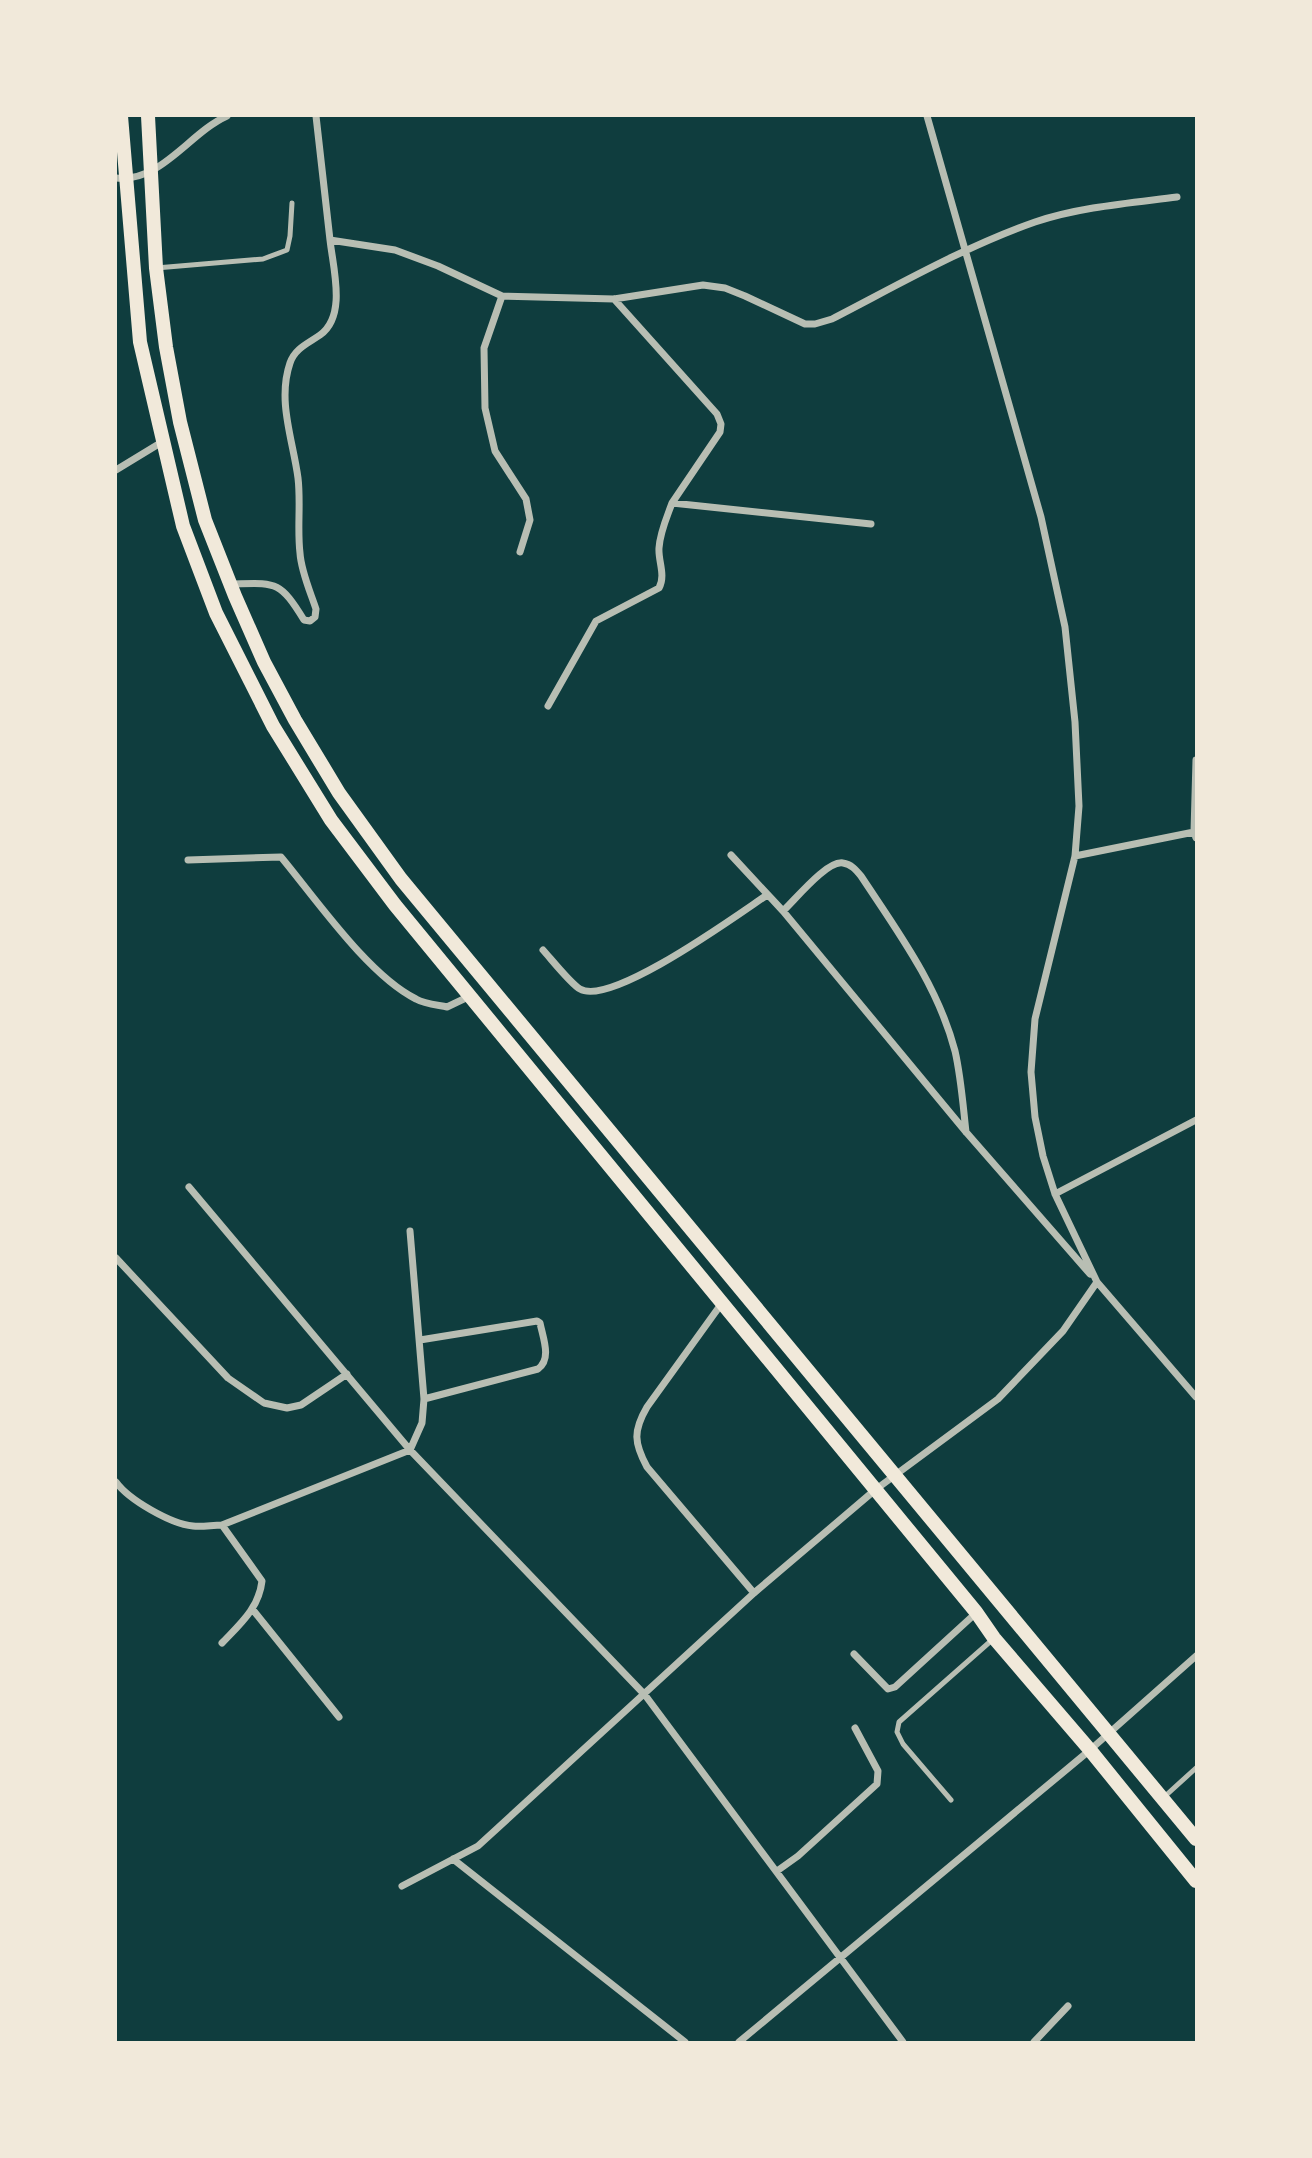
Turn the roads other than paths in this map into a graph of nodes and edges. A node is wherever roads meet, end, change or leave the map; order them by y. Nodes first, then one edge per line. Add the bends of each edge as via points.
1 (121, 116) edge
2 (148, 116) edge
3 (227, 116) edge
4 (316, 116) edge
5 (927, 116) edge
6 (151, 173) junction
7 (120, 178) edge
8 (1177, 197) dead end
9 (292, 204) dead end
10 (330, 240) junction
11 (964, 252) junction
12 (156, 268) junction
13 (502, 296) junction
14 (614, 299) junction
15 (163, 442) junction
16 (116, 470) edge
17 (672, 503) junction
18 (871, 524) dead end
19 (520, 552) dead end
20 (229, 584) junction
21 (548, 706) dead end
22 (1196, 760) edge
23 (1195, 835) edge
24 (731, 855) dead end
25 (1075, 856) junction
26 (188, 860) dead end
27 (767, 895) junction
28 (783, 911) junction
29 (543, 950) dead end
30 (471, 995) junction
31 (1196, 1120) edge
32 (967, 1132) junction
33 (189, 1187) dead end
34 (1055, 1194) junction
35 (410, 1231) dead end
36 (116, 1258) edge
37 (1097, 1282) junction
38 (722, 1303) junction
39 (420, 1340) junction
40 (347, 1374) junction
41 (1196, 1396) edge
42 (424, 1399) junction
43 (410, 1450) junction
44 (896, 1476) junction
45 (117, 1488) edge
46 (875, 1490) junction
47 (222, 1525) junction
48 (754, 1593) junction
49 (253, 1610) junction
50 (976, 1612) junction
51 (995, 1638) junction
52 (222, 1643) dead end
53 (854, 1654) dead end
54 (1196, 1656) edge
55 (645, 1695) junction
56 (339, 1717) dead end
57 (855, 1728) dead end
58 (1110, 1732) junction
59 (1090, 1751) junction
60 (1196, 1768) edge
61 (1163, 1798) junction
62 (951, 1800) dead end
63 (1196, 1839) edge
64 (453, 1859) junction
65 (777, 1871) junction
66 (1196, 1881) edge
67 (402, 1886) dead end
68 (842, 1958) junction
69 (1068, 2006) dead end
70 (685, 2042) edge
71 (738, 2042) edge
72 (902, 2042) edge
73 (1034, 2042) edge

1 - 7 main road
2 - 6 main road
3 - 6 street
4 - 10 street
5 - 11 street
6 - 7 street
6 - 12 main road
7 - 15 main road via 139,342
8 - 11 street via 1062,215
9 - 12 lane via 287,250 263,259
10 - 13 street via 395,250
10 - 20 street via 337,309 323,333 290,360 285,383 288,434 298,479 300,556 315,617 304,620 284,589 271,583
11 - 14 street via 816,324 793,320 725,288 704,285
11 - 25 street via 1041,517 1065,627 1079,806
12 - 20 main road via 180,422 205,520
13 - 14 street
13 - 19 street via 484,348 485,408 495,451 526,499 530,520
14 - 17 street via 721,424
15 - 16 street
15 - 30 main road via 183,526 211,601 273,726 331,820
17 - 18 street
17 - 21 street via 659,547 662,583 596,621
20 - 44 main road via 295,720 339,793 401,878
22 - 23 street
23 - 25 street
24 - 27 street
25 - 34 street via 1035,1019 1031,1072 1042,1156
26 - 30 street via 281,857 381,974 417,1000 447,1007
27 - 28 street
27 - 29 street via 626,983 598,993 581,990
28 - 32 street
28 - 32 street via 835,863 853,867 861,876 926,976 944,1018 955,1053
30 - 38 main road
31 - 34 street
32 - 37 street
33 - 40 street
34 - 37 street
35 - 39 street
36 - 40 street via 229,1378 264,1403 287,1408 301,1405
37 - 41 street
37 - 44 street via 1063,1331 998,1399
38 - 46 main road
38 - 48 street via 637,1424 637,1449 647,1467
39 - 42 street
39 - 42 street via 537,1321 546,1358 538,1369
40 - 43 street
42 - 43 street via 422,1423
43 - 47 street
43 - 55 street
44 - 46 street
44 - 58 main road
45 - 47 street via 159,1515 191,1526
46 - 48 street
46 - 50 main road
47 - 49 street via 262,1581
48 - 55 street
49 - 52 street
49 - 56 street
50 - 51 main road
50 - 53 street via 895,1687 888,1689
51 - 59 main road
51 - 62 lane via 899,1722 897,1732 903,1744
54 - 58 street
55 - 64 street via 478,1846
55 - 65 street
57 - 65 street via 878,1771 877,1784
58 - 59 street
58 - 61 main road
59 - 66 main road
59 - 68 street
60 - 61 lane
61 - 63 main road
64 - 67 street
64 - 70 street
65 - 68 street
68 - 71 street
68 - 72 street
69 - 73 street

